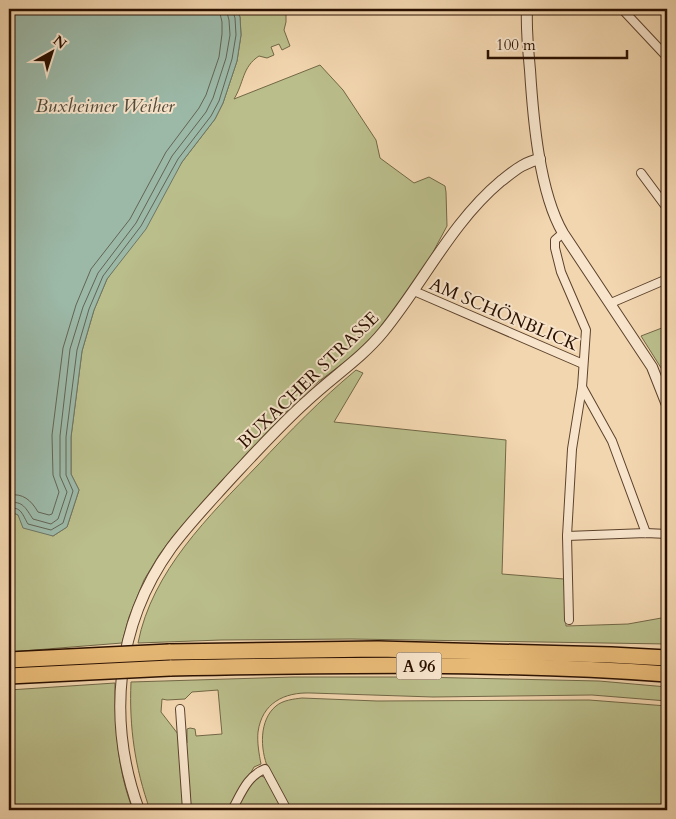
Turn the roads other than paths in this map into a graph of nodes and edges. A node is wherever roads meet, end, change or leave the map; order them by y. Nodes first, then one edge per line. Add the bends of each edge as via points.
1 (527, 9) edge
2 (622, 9) edge
3 (667, 57) edge
4 (540, 158) junction
5 (641, 173) dead end
6 (667, 208) edge
7 (563, 233) junction
8 (667, 279) edge
9 (414, 291) junction
10 (611, 303) junction
11 (583, 364) junction
12 (582, 388) junction
13 (667, 405) edge
14 (646, 533) junction
15 (667, 534) edge
16 (567, 536) junction
17 (569, 620) dead end
18 (667, 658) edge
19 (9, 660) edge
20 (667, 674) edge
21 (9, 676) edge
22 (180, 709) dead end
23 (139, 810) edge
24 (187, 810) edge
25 (232, 810) edge
26 (287, 810) edge

1 - 4 street via 532,99
2 - 3 street
4 - 7 street via 552,206
4 - 9 street, BUXACHER STRASSE via 521,166 471,209
5 - 6 street
7 - 10 street
7 - 11 street via 556,240 555,248 565,283 586,326
8 - 10 street
9 - 11 street, AM SCHÖNBLICK
9 - 23 street, BUXACHER STRASSE via 371,345 307,400 240,469 180,537 144,594 127,648 120,704 124,754
10 - 13 street via 652,367
11 - 12 street
12 - 14 street via 612,442
12 - 16 street via 572,448
14 - 15 street
14 - 16 street
16 - 17 street
18 - 19 highway, A 96, bridge via 378,649 169,652
20 - 21 highway, A 96, bridge via 604,669 390,665 170,668
22 - 24 street
25 - 26 street via 251,777 265,769

